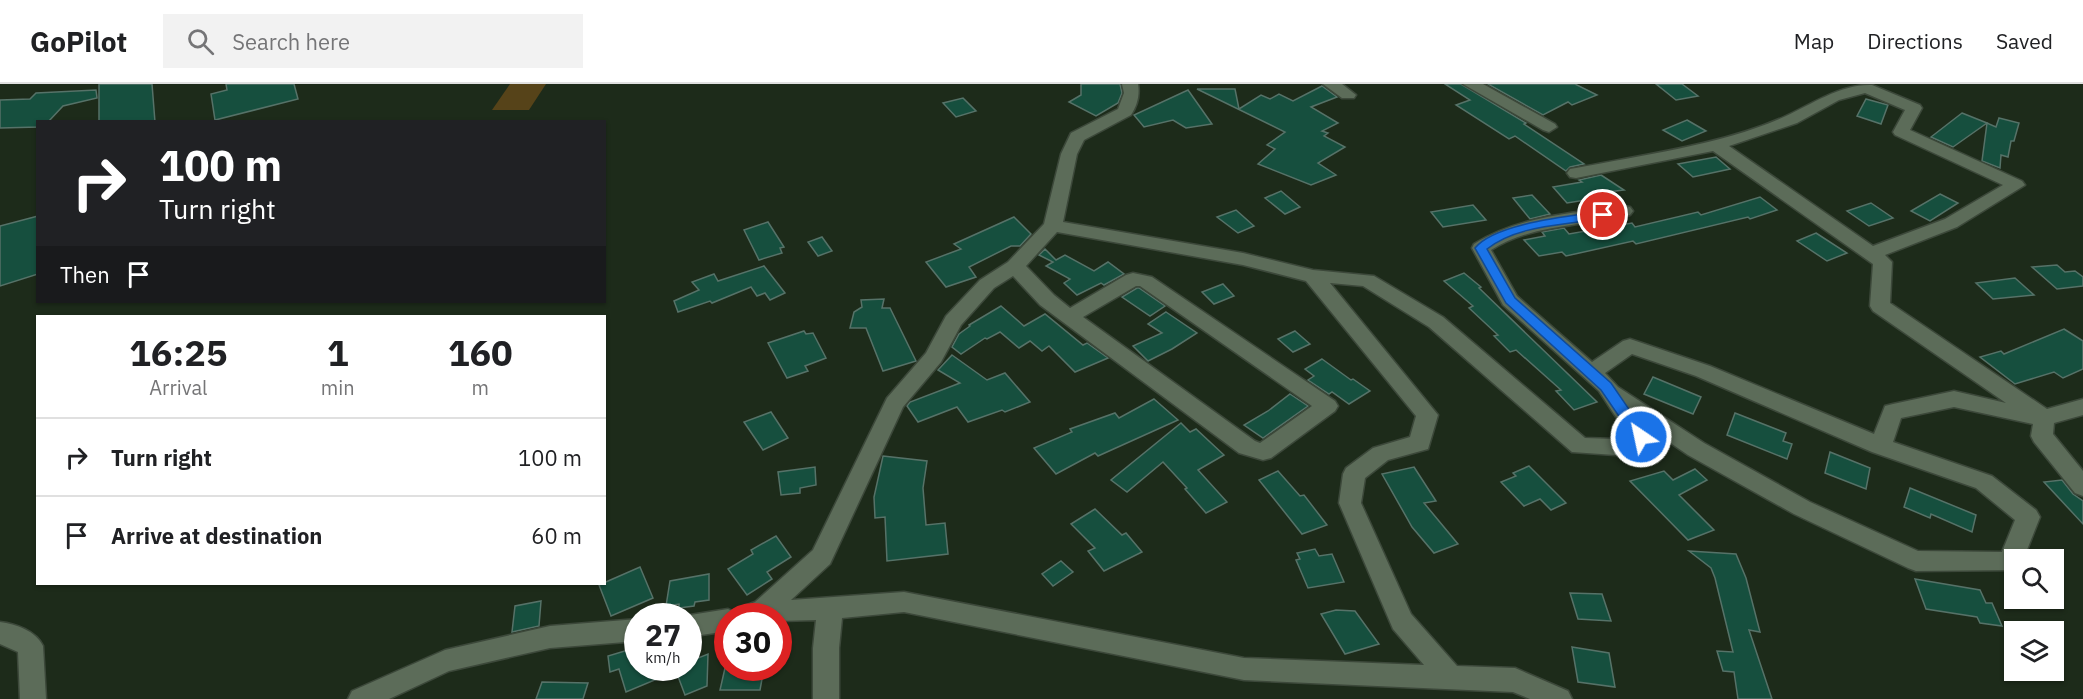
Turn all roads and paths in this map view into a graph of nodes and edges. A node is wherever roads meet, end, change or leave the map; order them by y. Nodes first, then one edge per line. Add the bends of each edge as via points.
1 (1130, 84) edge
2 (1331, 84) edge
3 (1471, 84) edge
4 (1348, 95) dead end
5 (1549, 127) dead end
6 (1716, 145) junction
7 (1576, 173) dead end
8 (1624, 212) dead end
9 (1053, 226) junction
10 (1872, 253) junction
11 (1015, 266) junction
12 (1313, 276) junction
13 (1069, 317) junction
14 (1598, 379) junction
15 (2083, 407) edge
16 (2044, 418) junction
17 (1880, 446) junction
18 (2083, 487) edge
19 (766, 603) edge
20 (830, 609) junction
21 (792, 611) edge
22 (624, 631) edge
23 (0, 633) edge
24 (1452, 679) junction
25 (33, 699) edge
26 (361, 699) edge
27 (826, 699) edge
28 (1559, 699) edge

1 - 9 street via 1132,93 1125,112 1077,137 1069,154
2 - 4 street
3 - 5 street
6 - 7 street
6 - 10 street
6 - 10 street via 1791,120 1833,97 1866,88 1914,108 1901,132 2016,185 1951,223
8 - 14 street via 1542,224 1493,238 1481,248 1510,300
9 - 11 street
9 - 12 street via 1243,259
10 - 16 street via 1883,262 1880,306
11 - 13 street
11 - 19 street via 987,284 953,321 934,357 894,403 822,557
12 - 14 street via 1367,280 1436,322 1580,446 1616,447 1641,437
12 - 24 street via 1427,415 1420,443 1381,454 1354,474 1350,503 1402,621
13 - 13 street via 1133,279 1145,281 1327,406 1263,452 1247,447
14 - 17 street via 1630,346 1703,371
14 - 17 street via 1696,449 1802,508 1916,561 2010,561 2028,517 1984,482
15 - 16 street
16 - 17 street via 1954,399 1893,412
16 - 18 street via 2042,436
20 - 21 street
20 - 24 street via 904,602 1244,669
20 - 27 street
22 - 26 street via 550,637 446,661
23 - 25 street via 30,646
24 - 28 street via 1515,680

